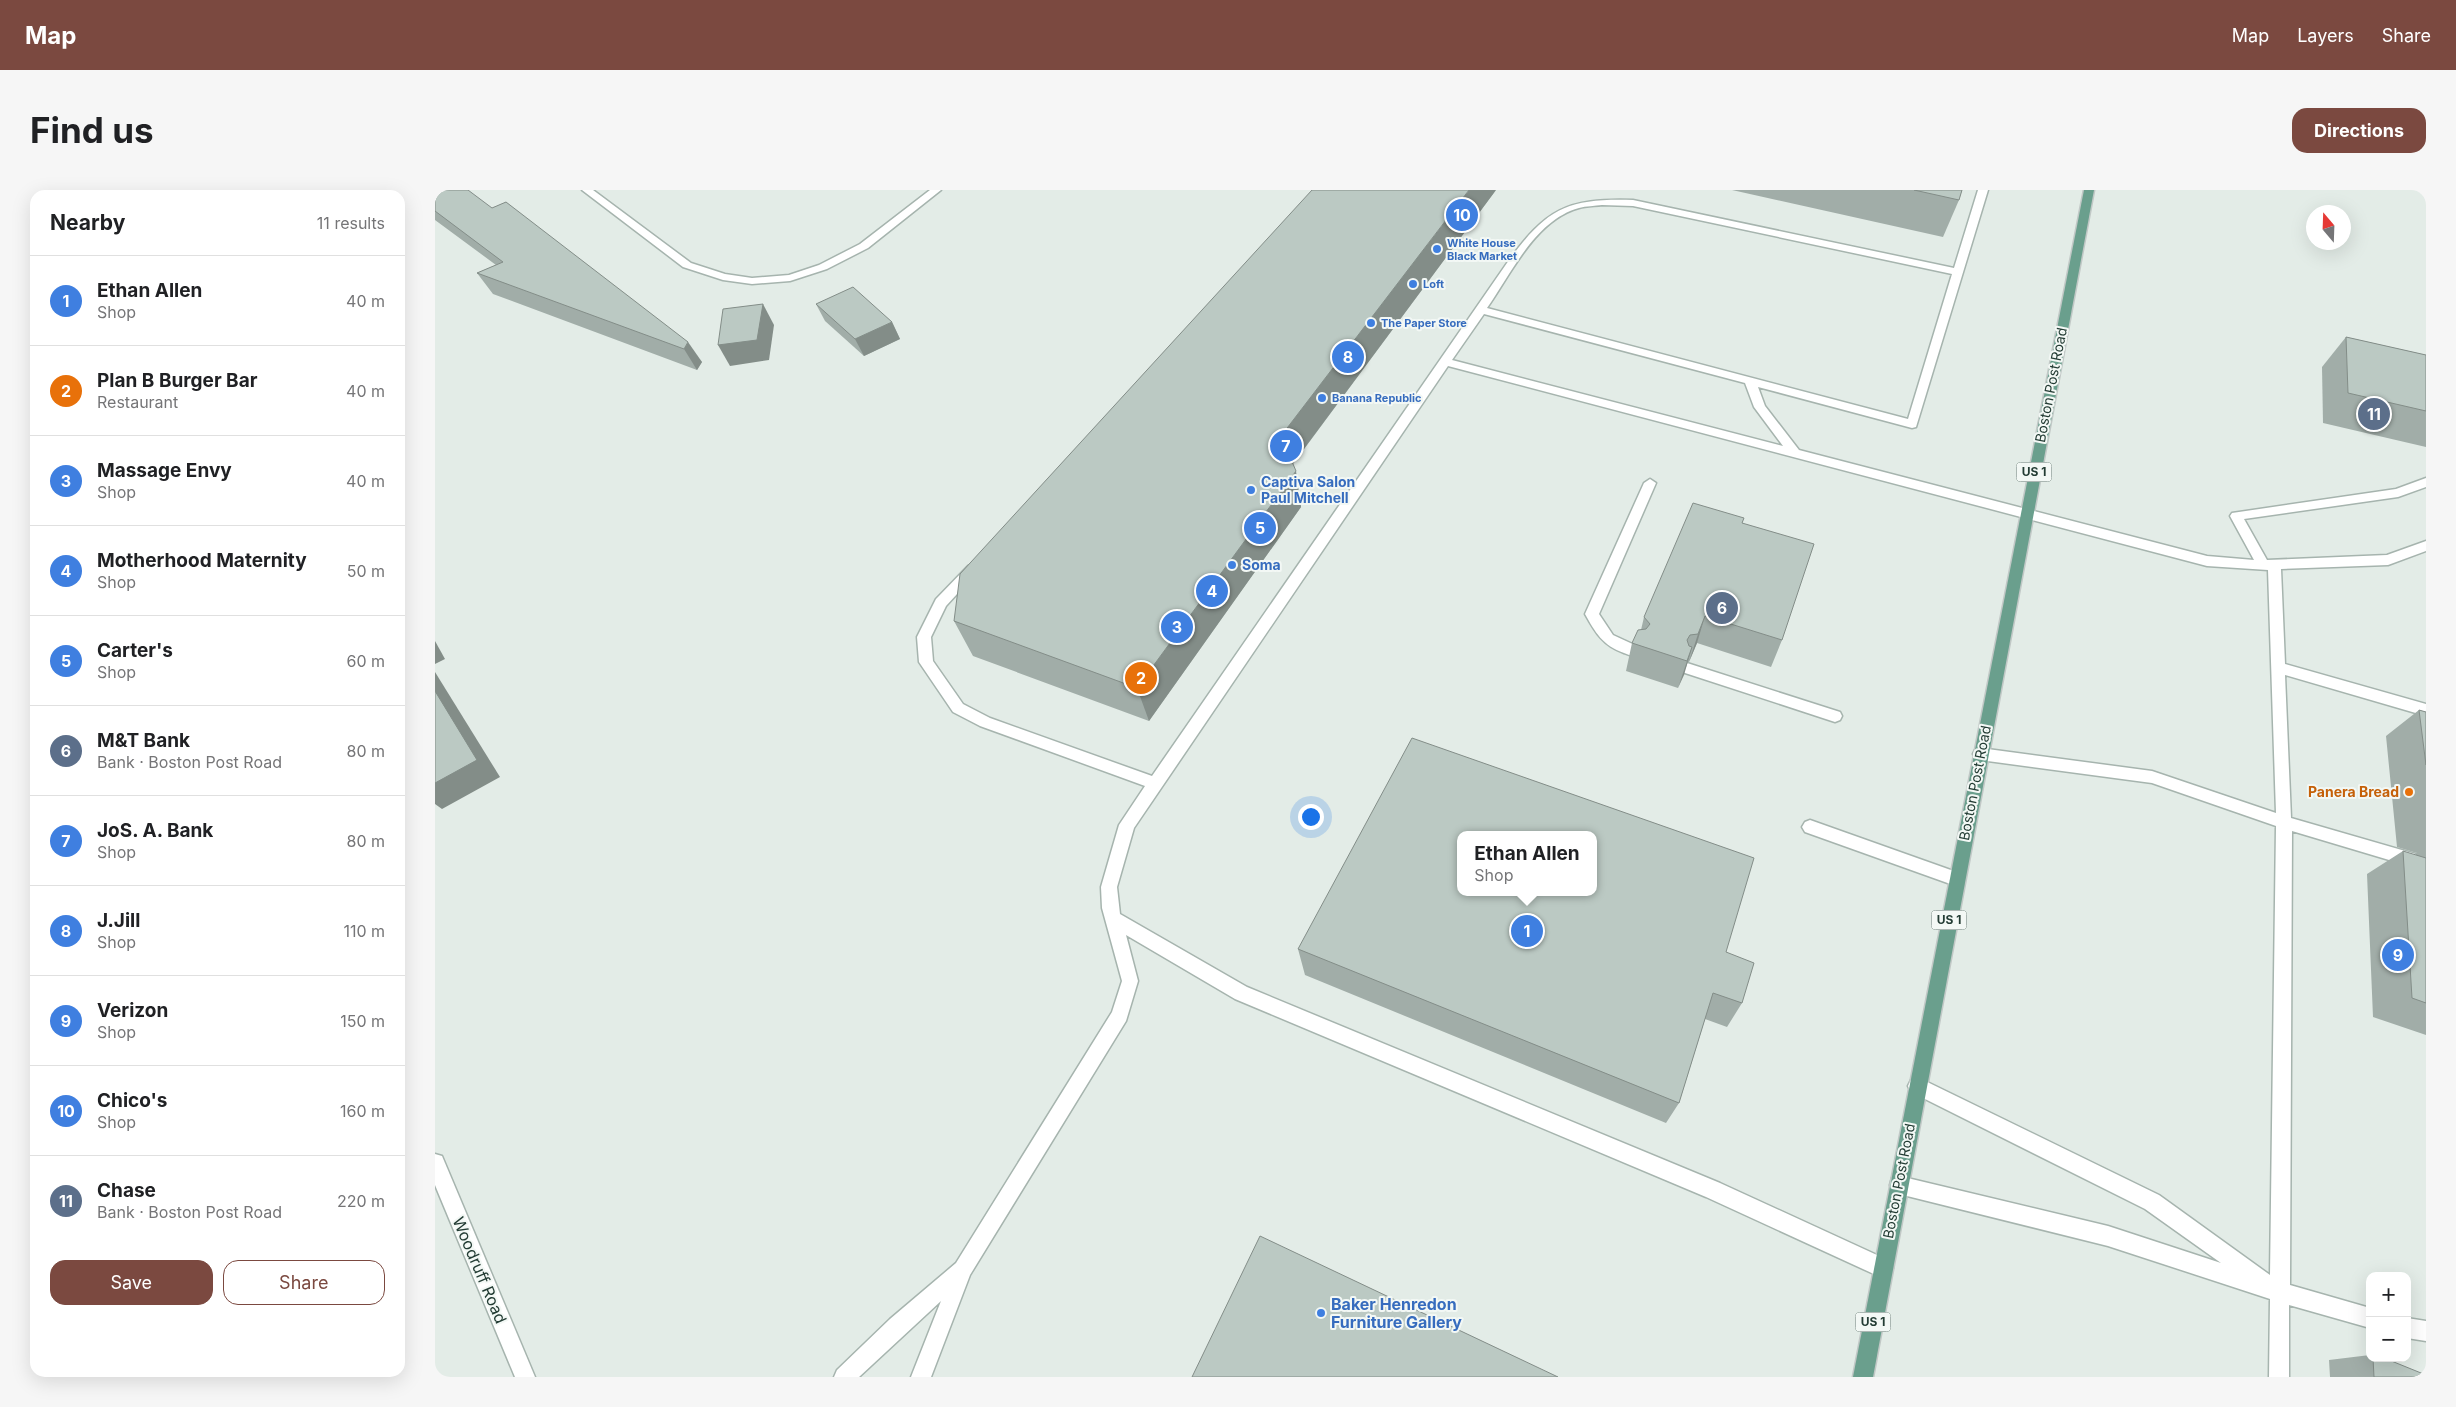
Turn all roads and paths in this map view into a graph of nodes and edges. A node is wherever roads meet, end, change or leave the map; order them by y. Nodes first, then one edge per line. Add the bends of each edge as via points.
1 (587, 190) edge
2 (936, 190) edge
3 (1983, 190) edge
4 (2089, 190) edge
5 (1958, 272) junction
6 (1481, 310) junction
7 (1447, 362) junction
8 (1750, 382) junction
9 (1794, 452) junction
10 (2426, 482) edge
11 (1650, 483) dead end
12 (2026, 513) junction
13 (2426, 546) edge
14 (981, 560) edge
15 (2268, 565) junction
16 (1634, 651) edge
17 (2278, 667) junction
18 (1687, 668) edge
19 (2426, 710) edge
20 (1835, 716) dead end
21 (1980, 754) junction
22 (1157, 784) junction
23 (2285, 822) junction
24 (1810, 827) dead end
25 (2426, 864) edge
26 (1957, 879) junction
27 (1113, 919) junction
28 (1917, 1086) junction
29 (435, 1163) edge
30 (1899, 1185) junction
31 (1883, 1268) junction
32 (963, 1269) junction
33 (2279, 1292) junction
34 (2366, 1317) edge
35 (2411, 1329) edge
36 (2426, 1332) edge
37 (525, 1377) edge
38 (845, 1377) edge
39 (921, 1377) edge
40 (1863, 1377) edge
41 (2279, 1377) edge

1 - 2 street via 687,265 723,277 753,281 789,278 823,267 865,246
3 - 5 street
4 - 12 main road, Boston Post Road / US 1
5 - 6 street via 1633,203 1602,202 1575,206 1539,228
5 - 8 street via 1912,424
6 - 7 street
6 - 8 street
7 - 9 street
7 - 22 street
8 - 9 street via 1760,407
9 - 12 street
10 - 15 street via 2398,493 2236,516
11 - 16 street via 1592,614 1601,632 1613,644
12 - 15 street via 2207,561
12 - 21 main road, Boston Post Road / US 1
13 - 15 street via 2388,560
14 - 22 street via 941,604 924,637 925,662 943,689 958,708 985,722
15 - 17 street
17 - 19 street
17 - 23 street
18 - 20 street
21 - 23 street via 2152,777
21 - 26 main road, Boston Post Road / US 1
22 - 27 street via 1127,825 1116,858 1109,886
23 - 25 street
23 - 33 street
24 - 26 street
26 - 28 main road, Boston Post Road / US 1
27 - 31 street via 1241,992 1713,1190
27 - 32 street via 1130,981 1120,1015
28 - 30 main road, Boston Post Road / US 1
28 - 33 street via 2152,1202
29 - 37 street, Woodruff Road
30 - 31 main road, Boston Post Road / US 1
30 - 33 street via 2108,1236
31 - 40 main road, Boston Post Road / US 1
32 - 38 street via 897,1326
32 - 39 street
33 - 34 street
33 - 41 street
35 - 36 street

